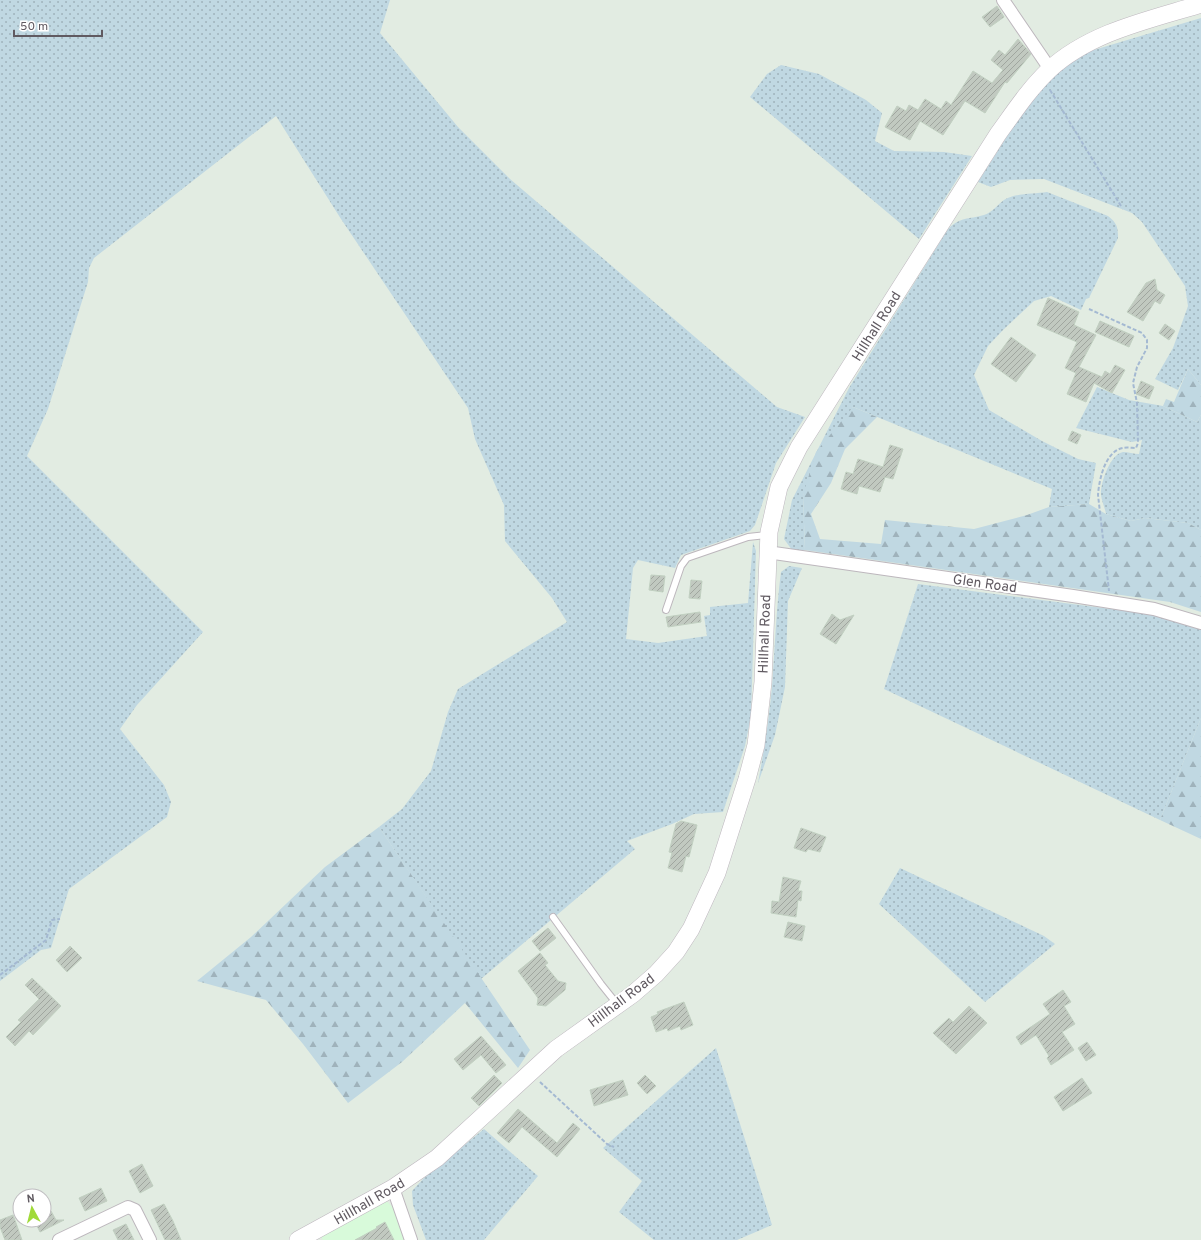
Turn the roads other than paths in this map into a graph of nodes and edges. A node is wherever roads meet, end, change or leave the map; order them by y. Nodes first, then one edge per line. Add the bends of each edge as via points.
1 (1003, 0) edge
2 (1201, 4) edge
3 (1046, 73) junction
4 (769, 535) junction
5 (767, 552) junction
6 (666, 610) dead end
7 (1201, 623) edge
8 (553, 917) dead end
9 (618, 1005) junction
10 (393, 1188) junction
11 (59, 1240) edge
12 (150, 1240) edge
13 (298, 1240) edge
14 (411, 1240) edge

1 - 3 street
2 - 3 main road, Hillhall Road via 1114,31 1087,44
3 - 4 main road, Hillhall Road via 998,134 799,447 780,487
4 - 5 main road, Hillhall Road
4 - 6 lane via 748,537 687,558
5 - 7 street, Glen Road via 1109,602 1154,610
5 - 9 main road, Hillhall Road via 761,714 747,780 717,872 699,914 676,952 656,974
8 - 9 lane
9 - 10 main road, Hillhall Road via 556,1049 437,1158
10 - 13 main road, Hillhall Road
10 - 14 street
11 - 12 street via 128,1207 135,1210

